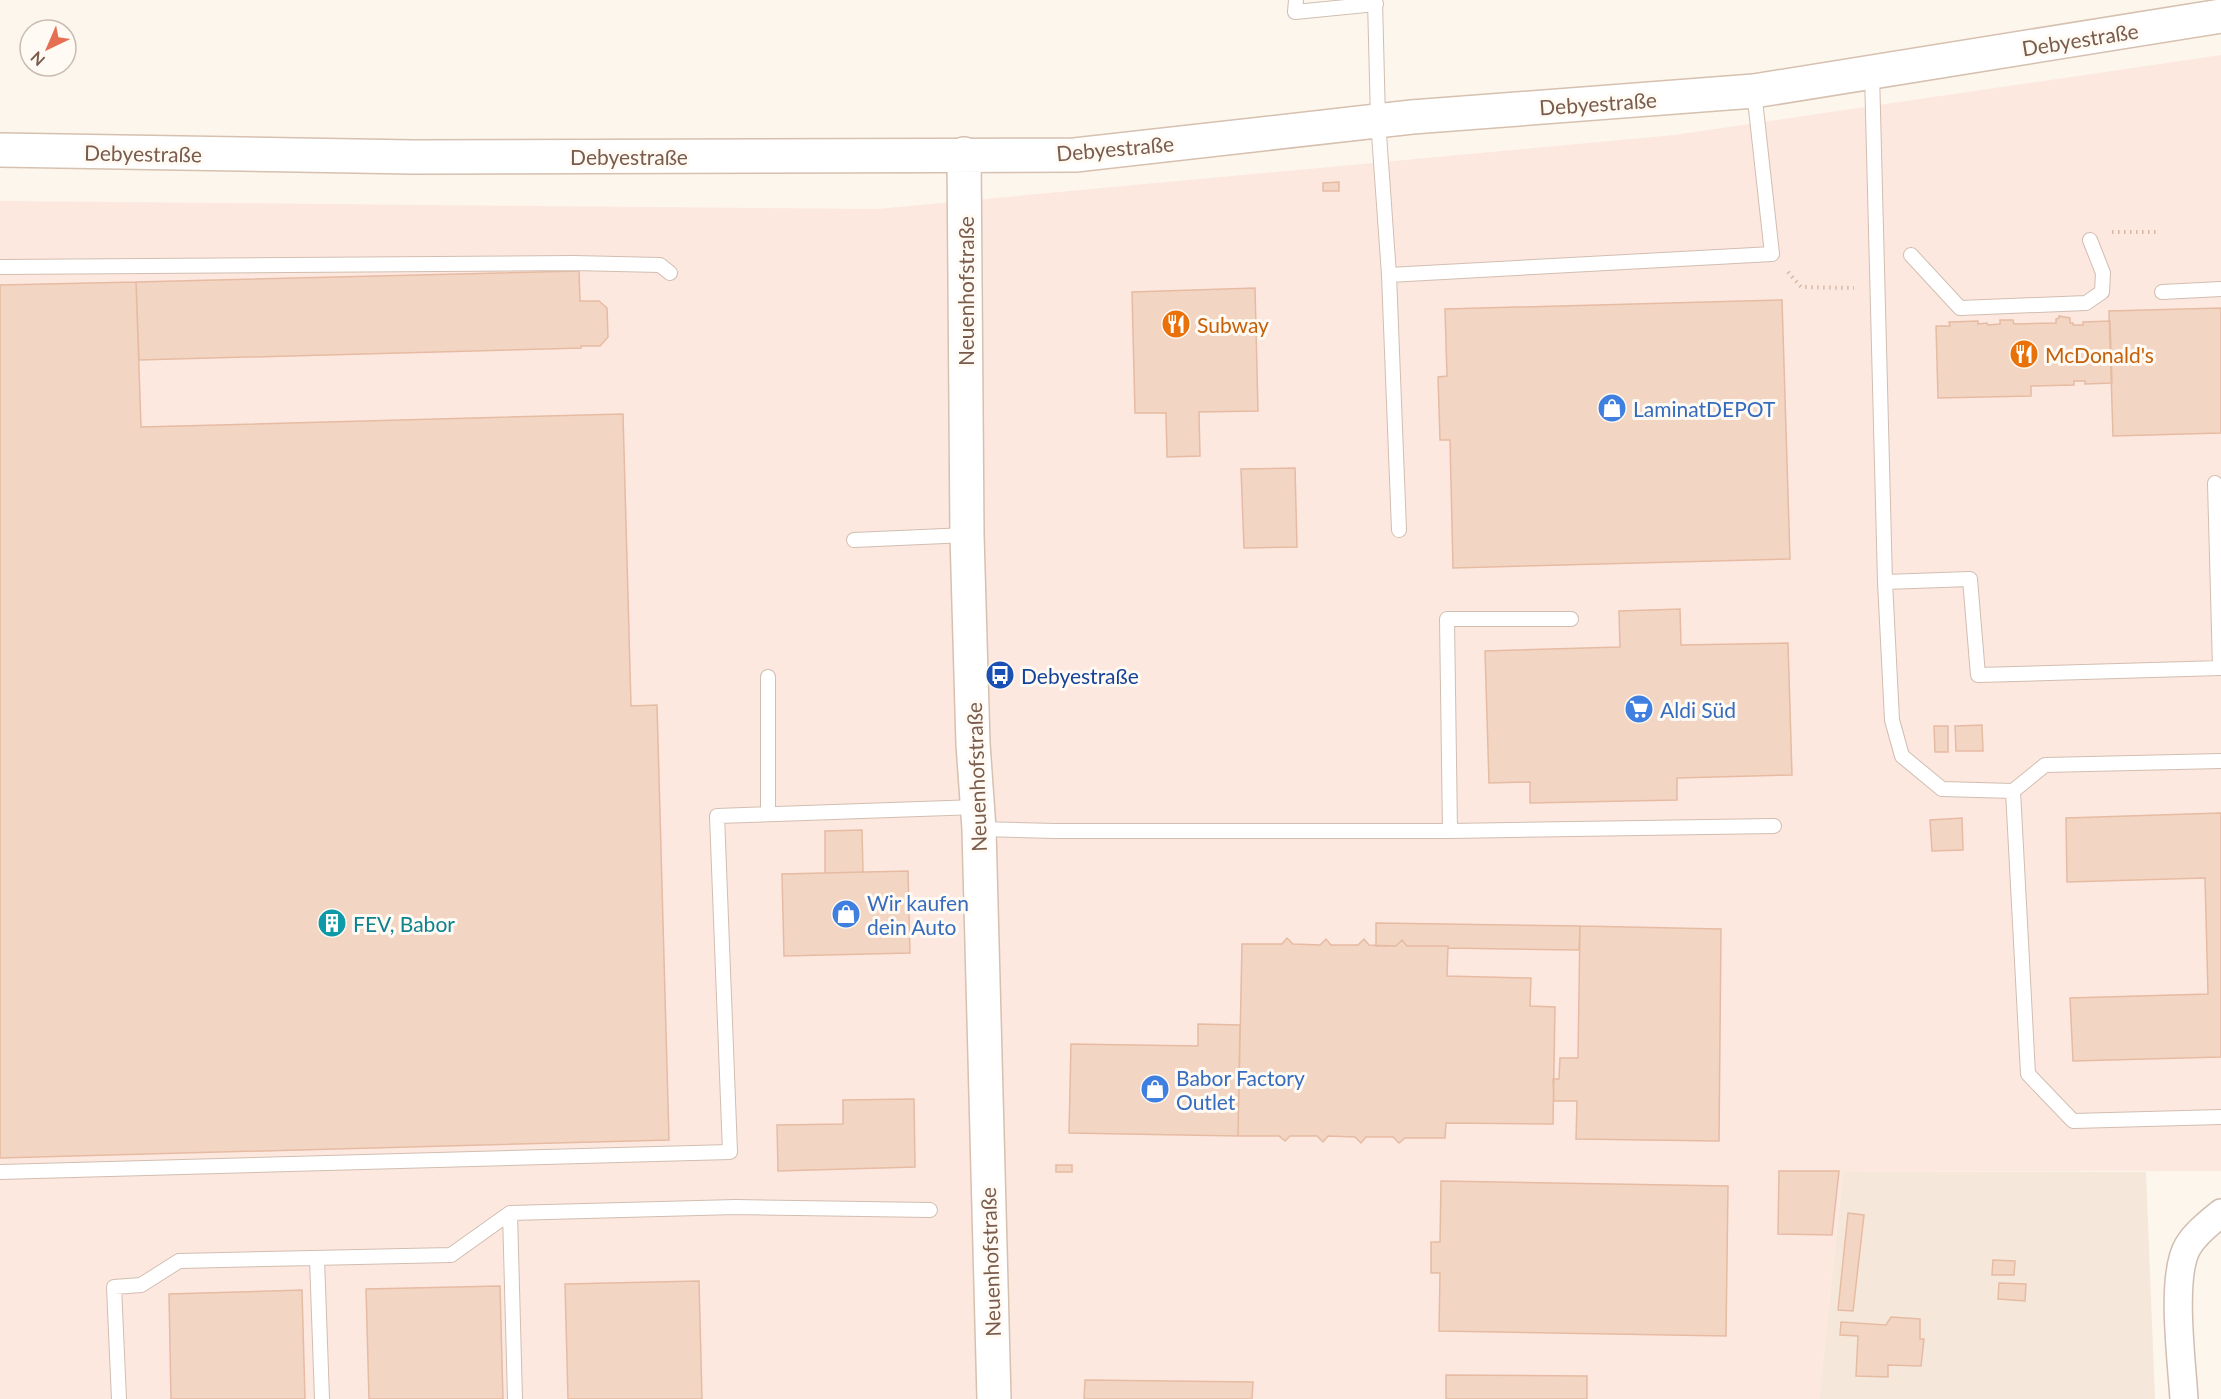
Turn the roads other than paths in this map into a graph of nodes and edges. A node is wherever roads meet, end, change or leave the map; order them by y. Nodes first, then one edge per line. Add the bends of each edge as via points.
1 (1296, 0) edge
2 (1376, 2) edge
3 (2221, 16) edge
4 (1872, 73) junction
5 (1754, 91) junction
6 (1378, 120) junction
7 (0, 150) edge
8 (964, 154) junction
9 (2090, 240) dead end
10 (1911, 255) dead end
11 (0, 267) edge
12 (670, 273) dead end
13 (1389, 275) junction
14 (2221, 289) edge
15 (2163, 292) dead end
16 (2215, 483) dead end
17 (1399, 530) dead end
18 (967, 535) junction
19 (854, 540) dead end
20 (1885, 582) junction
21 (1571, 619) dead end
22 (2220, 668) edge
23 (768, 677) dead end
24 (2221, 761) edge
25 (2013, 791) junction
26 (768, 814) junction
27 (978, 818) junction
28 (1774, 826) dead end
29 (1450, 831) junction
30 (2221, 1117) edge
31 (0, 1172) edge
32 (930, 1210) dead end
33 (510, 1213) junction
34 (2221, 1214) edge
35 (317, 1259) junction
36 (119, 1399) edge
37 (322, 1399) edge
38 (515, 1399) edge
39 (994, 1399) edge
40 (2184, 1399) edge

1 - 2 lane via 1295,12
2 - 6 lane
3 - 4 main road, Debyestraße
4 - 5 main road, Debyestraße
4 - 20 lane
5 - 6 main road, Debyestraße
5 - 13 lane via 1772,254
6 - 8 main road, Debyestraße via 1075,155
6 - 13 lane
7 - 8 main road, Debyestraße via 413,157
8 - 18 main road, Neuenhofstraße
9 - 10 lane via 2103,273 2102,292 2086,303 1960,308
11 - 12 lane via 574,263 660,265
13 - 17 lane
14 - 15 lane
16 - 22 lane
18 - 19 lane
18 - 27 main road, Neuenhofstraße
20 - 22 lane via 1970,579 1978,675
20 - 25 lane via 1892,720 1902,756 1942,789
21 - 29 lane via 1447,619
23 - 26 lane
24 - 25 lane via 2045,765
25 - 30 lane via 2028,1074 2073,1121
26 - 27 lane
26 - 31 lane via 717,816 730,1152
27 - 29 lane via 1056,831
27 - 39 main road, Neuenhofstraße
28 - 29 lane
32 - 33 lane via 736,1207
33 - 35 lane via 451,1255
33 - 38 lane
34 - 40 street via 2187,1247 2179,1276
35 - 36 lane via 179,1260 141,1285 114,1287
35 - 37 lane

